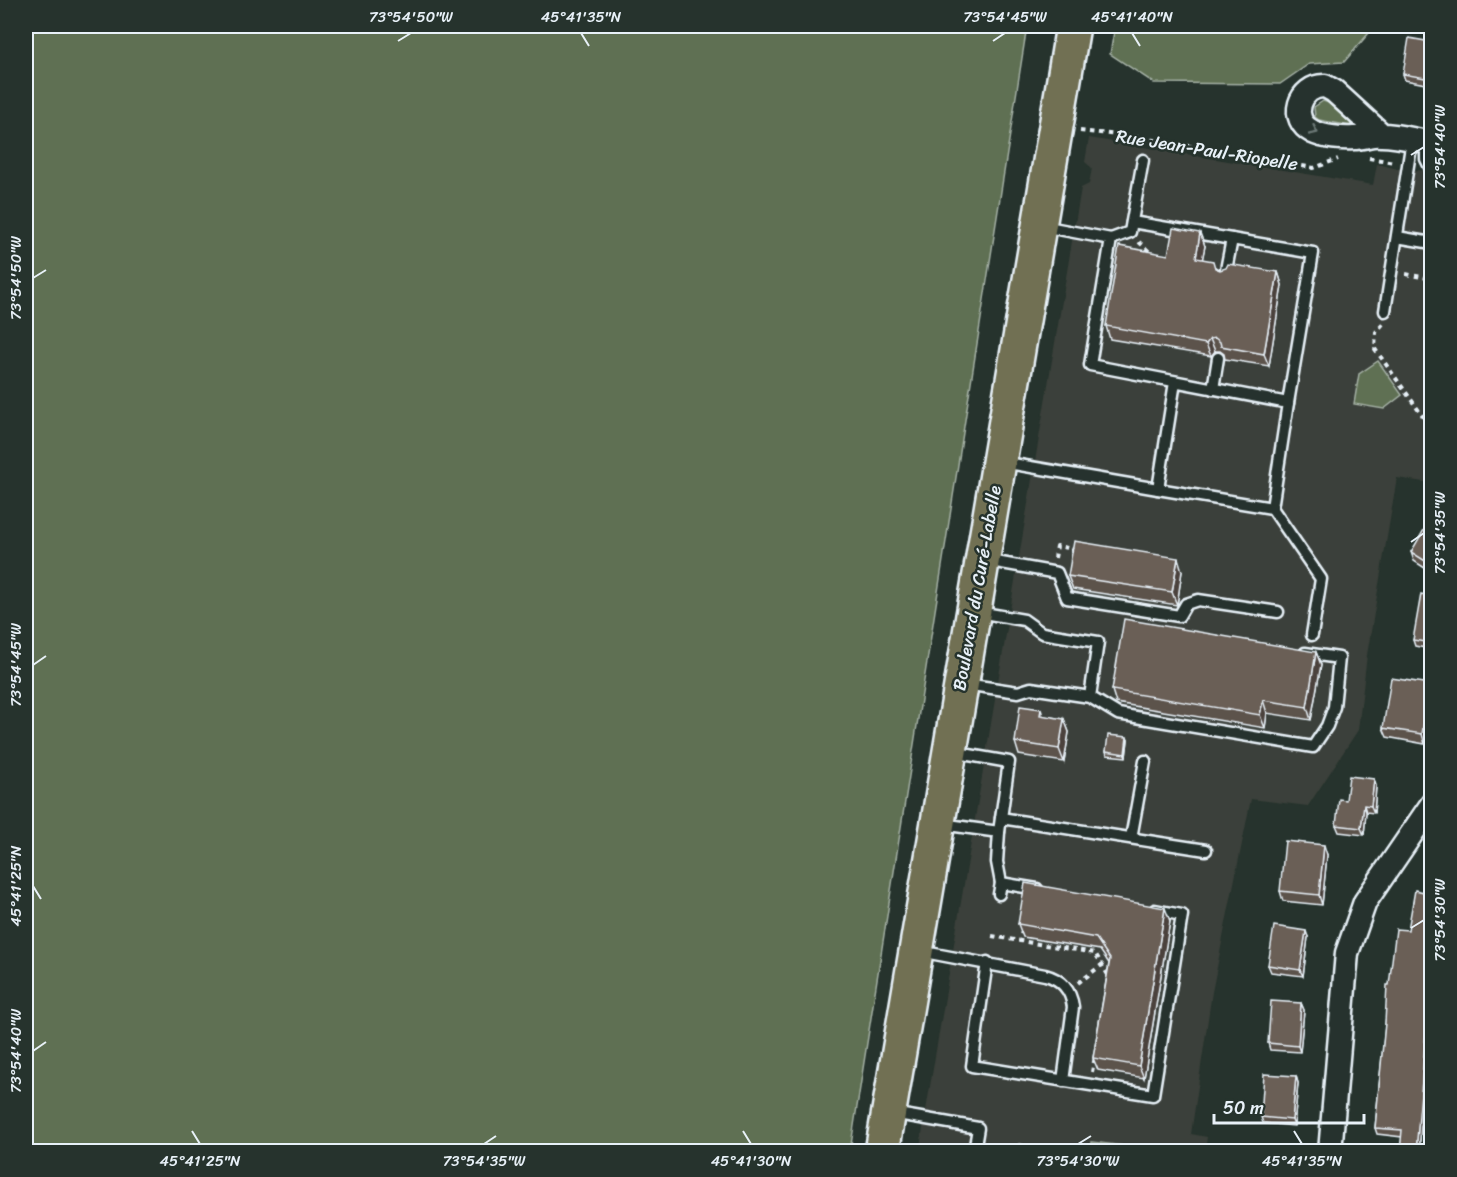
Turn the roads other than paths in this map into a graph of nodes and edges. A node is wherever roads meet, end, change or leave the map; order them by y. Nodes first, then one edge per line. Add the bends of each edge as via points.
1 (1073, 26) edge
2 (1381, 134) dead end
3 (1423, 142) edge
4 (1143, 160) dead end
5 (1431, 171) edge
6 (1039, 225) junction
7 (1131, 227) junction
8 (1397, 237) junction
9 (1111, 239) junction
10 (1232, 239) junction
11 (1431, 243) edge
12 (1225, 275) edge
13 (1385, 315) road end
14 (1218, 358) edge
15 (1174, 382) junction
16 (1213, 389) junction
17 (1288, 403) junction
18 (999, 462) junction
19 (1158, 489) junction
20 (1272, 508) junction
21 (982, 559) junction
22 (973, 611) junction
23 (1278, 612) dead end
24 (1312, 635) dead end
25 (1293, 651) edge
26 (961, 684) junction
27 (1090, 697) junction
28 (949, 751) junction
29 (1145, 761) dead end
30 (1431, 804) edge
31 (1001, 818) junction
32 (937, 823) junction
33 (999, 832) junction
34 (1131, 838) junction
35 (1206, 850) dead end
36 (1047, 891) edge
37 (1148, 909) edge
38 (916, 951) junction
39 (987, 963) junction
40 (1063, 1081) junction
41 (889, 1112) junction
42 (882, 1152) edge
43 (974, 1152) edge
44 (1330, 1152) edge

1 - 6 main road, Boulevard du Curé-Labelle
2 - 3 street
3 - 5 lane
3 - 8 lane
4 - 7 lane
6 - 9 lane
6 - 18 main road, Boulevard du Curé-Labelle
7 - 9 lane
7 - 10 lane
8 - 11 lane
8 - 13 lane
9 - 15 lane via 1090,365
10 - 12 lane
10 - 17 lane via 1313,253
14 - 16 lane
15 - 16 lane
15 - 19 lane
16 - 17 lane
17 - 20 lane
18 - 19 lane
18 - 21 main road, Boulevard du Curé-Labelle
19 - 20 lane
20 - 24 lane via 1321,579
21 - 22 main road, Boulevard du Curé-Labelle
21 - 23 lane via 1057,573 1067,598 1179,616 1186,604 1198,600
22 - 26 main road, Boulevard du Curé-Labelle
22 - 27 lane via 1024,620 1042,633 1098,642
25 - 27 lane via 1339,658 1334,707 1313,747 1118,714
26 - 27 lane via 1018,692 1031,688
26 - 28 main road, Boulevard du Curé-Labelle
28 - 31 lane via 1009,762
28 - 32 main road, Boulevard du Curé-Labelle
29 - 34 lane
30 - 44 street via 1365,902 1347,953
31 - 33 lane
31 - 34 lane
32 - 33 lane
32 - 38 main road, Boulevard du Curé-Labelle
33 - 36 lane via 1000,888
34 - 35 lane
37 - 40 lane via 1182,915 1153,1095
38 - 39 lane
38 - 41 main road, Boulevard du Curé-Labelle
39 - 40 lane via 1051,976 1068,991 1073,1014
39 - 40 lane via 972,1066
41 - 42 main road, Boulevard du Curé-Labelle
41 - 43 lane via 978,1128

